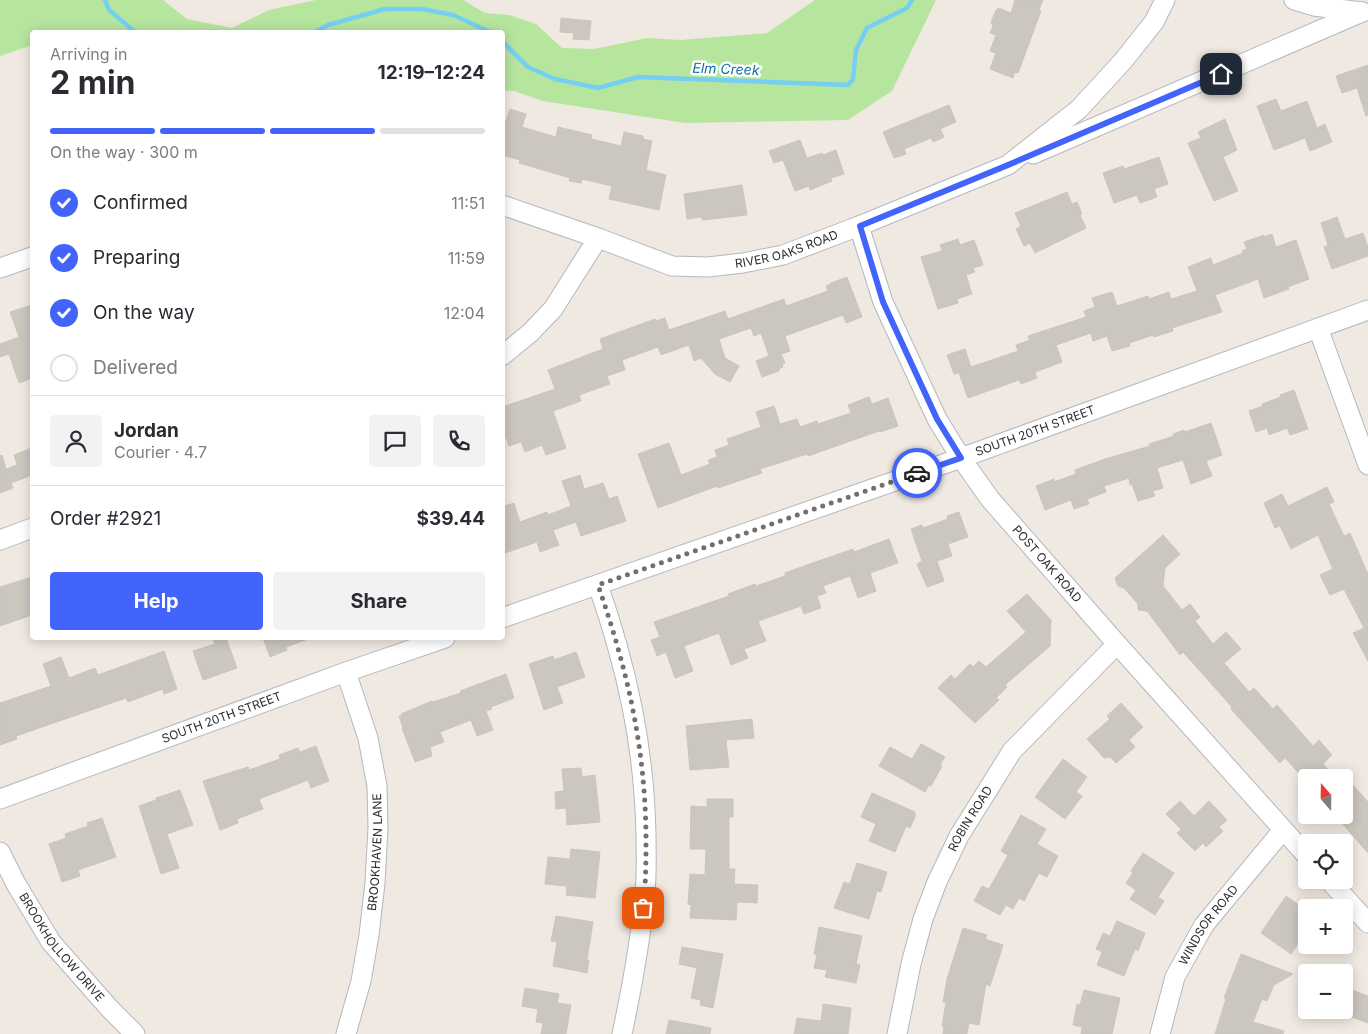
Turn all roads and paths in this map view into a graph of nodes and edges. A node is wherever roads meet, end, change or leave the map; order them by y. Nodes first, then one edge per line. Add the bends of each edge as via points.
1 (1166, 0) edge
2 (1294, 0) edge
3 (1365, 11) edge
4 (1008, 165) junction
5 (505, 206) edge
6 (860, 226) junction
7 (598, 238) junction
8 (30, 257) edge
9 (0, 268) edge
10 (1368, 310) edge
11 (1318, 328) junction
12 (505, 354) edge
13 (961, 458) junction
14 (1368, 464) edge
15 (30, 529) edge
16 (0, 540) edge
17 (598, 585) junction
18 (505, 617) edge
19 (439, 640) edge
20 (1117, 644) junction
21 (346, 672) junction
22 (0, 799) edge
23 (1283, 830) junction
24 (1298, 846) edge
25 (0, 852) edge
26 (1337, 889) edge
27 (1368, 923) edge
28 (135, 1034) edge
29 (346, 1034) edge
30 (622, 1034) edge
31 (897, 1034) edge
32 (1160, 1034) edge

1 - 4 street, RIVER OAKS ROAD via 1154,22 1123,61 1079,109
2 - 3 street via 1314,6
3 - 4 street
4 - 6 street, RIVER OAKS ROAD
5 - 7 street, RIVER OAKS ROAD
6 - 7 street, RIVER OAKS ROAD via 783,255 743,264 708,267 672,266
6 - 13 street, POST OAK ROAD via 883,302 937,419
7 - 12 street via 553,309
8 - 9 street
10 - 11 street, SOUTH 20TH STREET
11 - 13 street, SOUTH 20TH STREET
11 - 14 street
13 - 17 street, SOUTH 20TH STREET
13 - 20 street, POST OAK ROAD via 990,499
15 - 16 street
17 - 18 street, SOUTH 20TH STREET
17 - 30 street via 620,654 637,726 646,811 645,890 633,982
19 - 21 street, SOUTH 20TH STREET
20 - 23 street, POST OAK ROAD
20 - 31 street, ROBIN ROAD via 1012,751 959,836 922,919
21 - 22 street, SOUTH 20TH STREET
21 - 29 street, BROOKHAVEN LANE via 368,738 376,786 378,828 369,935 361,981
23 - 24 street, POST OAK ROAD
23 - 32 street, WINDSOR ROAD via 1204,925 1175,977
25 - 28 street, BROOKHOLLOW DRIVE via 50,942
26 - 27 street

